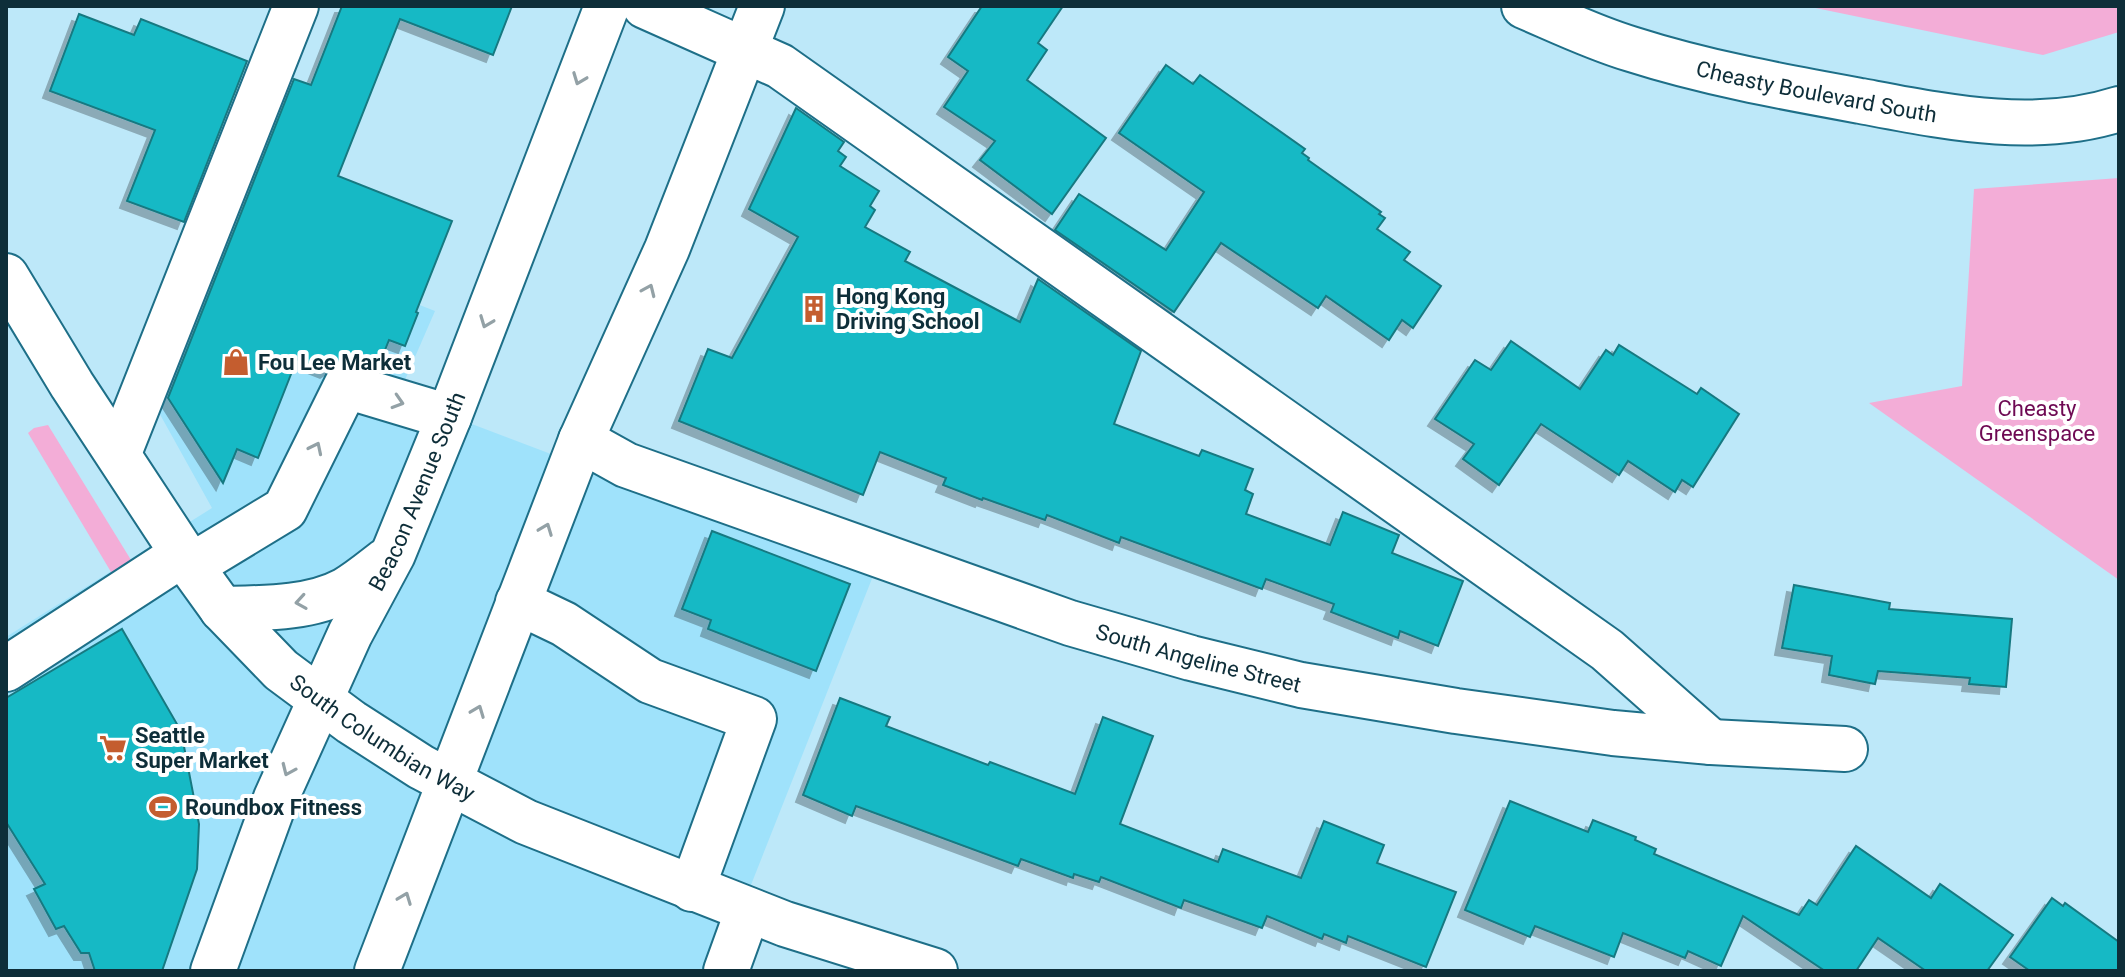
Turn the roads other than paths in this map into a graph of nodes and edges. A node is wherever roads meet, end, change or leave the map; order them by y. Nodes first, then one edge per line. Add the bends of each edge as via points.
1 (296, 6) edge
2 (607, 6) edge
3 (645, 6) edge
4 (762, 6) edge
5 (1524, 6) edge
6 (746, 49) junction
7 (2119, 109) edge
8 (6, 276) edge
9 (18, 322) edge
10 (449, 417) junction
11 (581, 440) junction
12 (119, 453) junction
13 (393, 554) junction
14 (187, 560) junction
15 (518, 602) junction
16 (222, 609) junction
17 (6, 669) edge
18 (320, 699) junction
19 (1711, 742) junction
20 (1845, 749) dead end
21 (450, 783) junction
22 (692, 889) junction
23 (748, 910) junction
24 (213, 971) edge
25 (377, 971) edge
26 (726, 971) edge
27 (935, 971) edge

1 - 12 main road
2 -> 10 main road, Beacon Avenue South
3 - 6 main road
4 - 6 main road
5 - 7 main road, Cheasty Boulevard South via 1630,49 1754,82 1951,118 2024,123 2091,118
11 -> 6 main road via 667,249
6 - 19 main road via 780,66 1607,650
8 - 9 main road, South Columbian Way
9 - 12 main road, South Columbian Way via 72,385
10 - 13 main road, Beacon Avenue South
14 -> 10 main road via 285,509 346,386
15 -> 11 main road
11 - 19 main road, South Angeline Street via 626,465 1070,623 1191,658 1301,685 1456,711
12 - 14 main road, South Columbian Way
13 -> 16 main road via 326,598
13 - 18 main road, Beacon Avenue South
14 - 16 main road, South Columbian Way
14 - 17 main road
21 -> 15 main road
15 - 22 main road via 564,624 650,681 754,719
16 - 18 main road, South Columbian Way via 266,657
18 - 21 main road, South Columbian Way
18 -> 24 main road, Beacon Avenue South via 276,798
19 - 20 main road, South Angeline Street
21 - 22 main road, South Columbian Way via 526,822
25 -> 21 main road
22 - 23 main road, South Columbian Way
23 - 26 main road
23 - 27 main road, South Columbian Way

